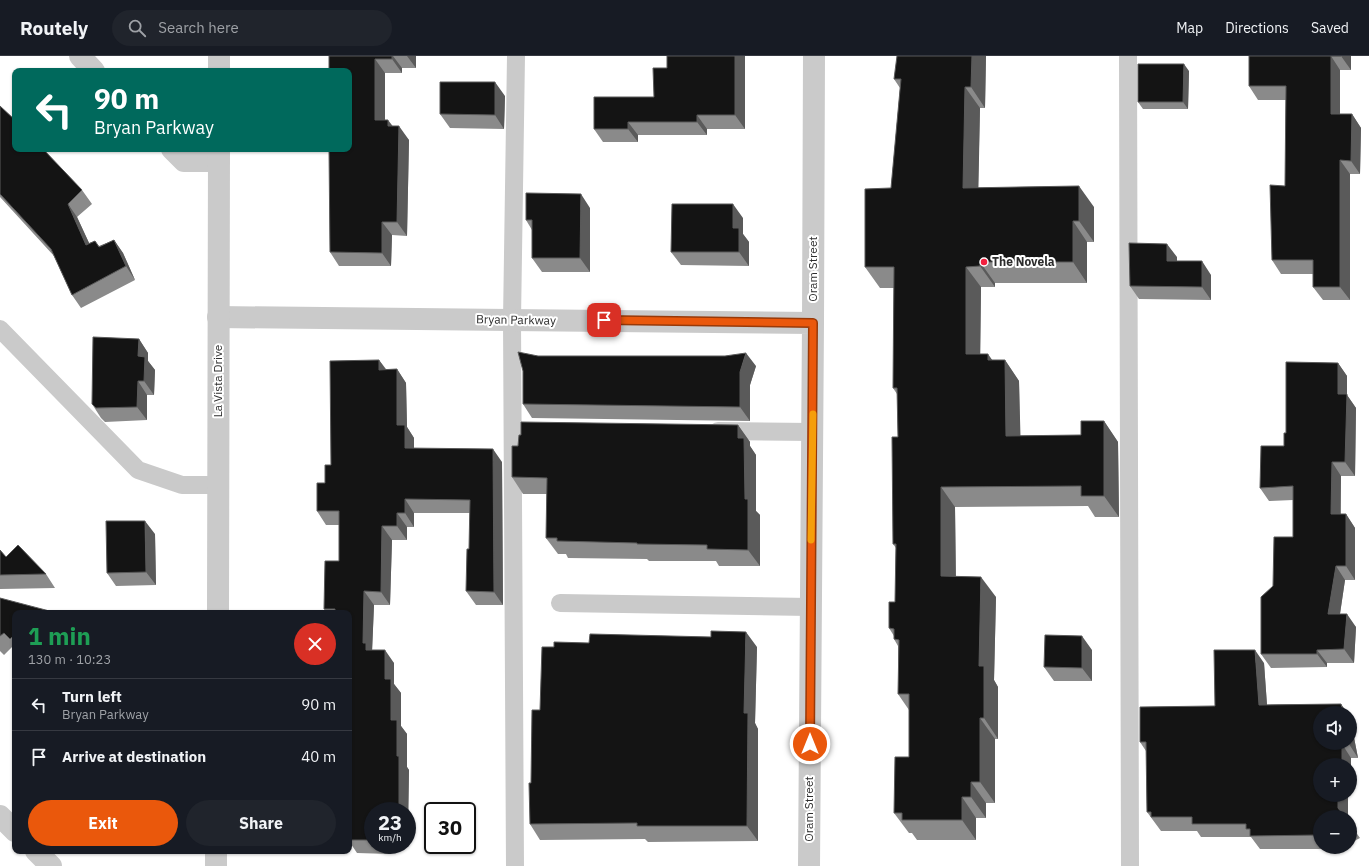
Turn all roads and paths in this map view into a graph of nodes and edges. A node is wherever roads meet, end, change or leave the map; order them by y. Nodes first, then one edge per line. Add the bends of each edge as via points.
1 (80, 56) edge
2 (219, 56) edge
3 (516, 56) edge
4 (814, 56) edge
5 (1128, 56) edge
6 (91, 68) edge
7 (219, 68) edge
8 (175, 152) edge
9 (219, 155) edge
10 (218, 317) junction
11 (512, 320) junction
12 (813, 323) junction
13 (0, 329) edge
14 (703, 431) edge
15 (812, 432) junction
16 (217, 485) junction
17 (560, 603) dead end
18 (810, 607) junction
19 (218, 610) edge
20 (0, 816) edge
21 (12, 827) edge
22 (39, 854) edge
23 (216, 854) edge
24 (51, 866) edge
25 (216, 866) edge
26 (515, 866) edge
27 (809, 866) edge
28 (1130, 866) edge

1 - 6 street
2 - 7 street
3 - 11 lane
4 - 12 street, Oram Street
5 - 28 lane
8 - 9 street via 184,161
9 - 10 street, La Vista Drive
10 - 11 street, Bryan Parkway
10 - 16 street, La Vista Drive
11 - 12 street, Bryan Parkway
11 - 26 lane via 521,428
12 - 15 street, Oram Street
13 - 16 lane via 138,470 182,485
14 - 15 lane
15 - 18 street, Oram Street
16 - 19 street, La Vista Drive
17 - 18 lane
18 - 27 street, Oram Street
20 - 21 street
22 - 24 street
23 - 25 street

